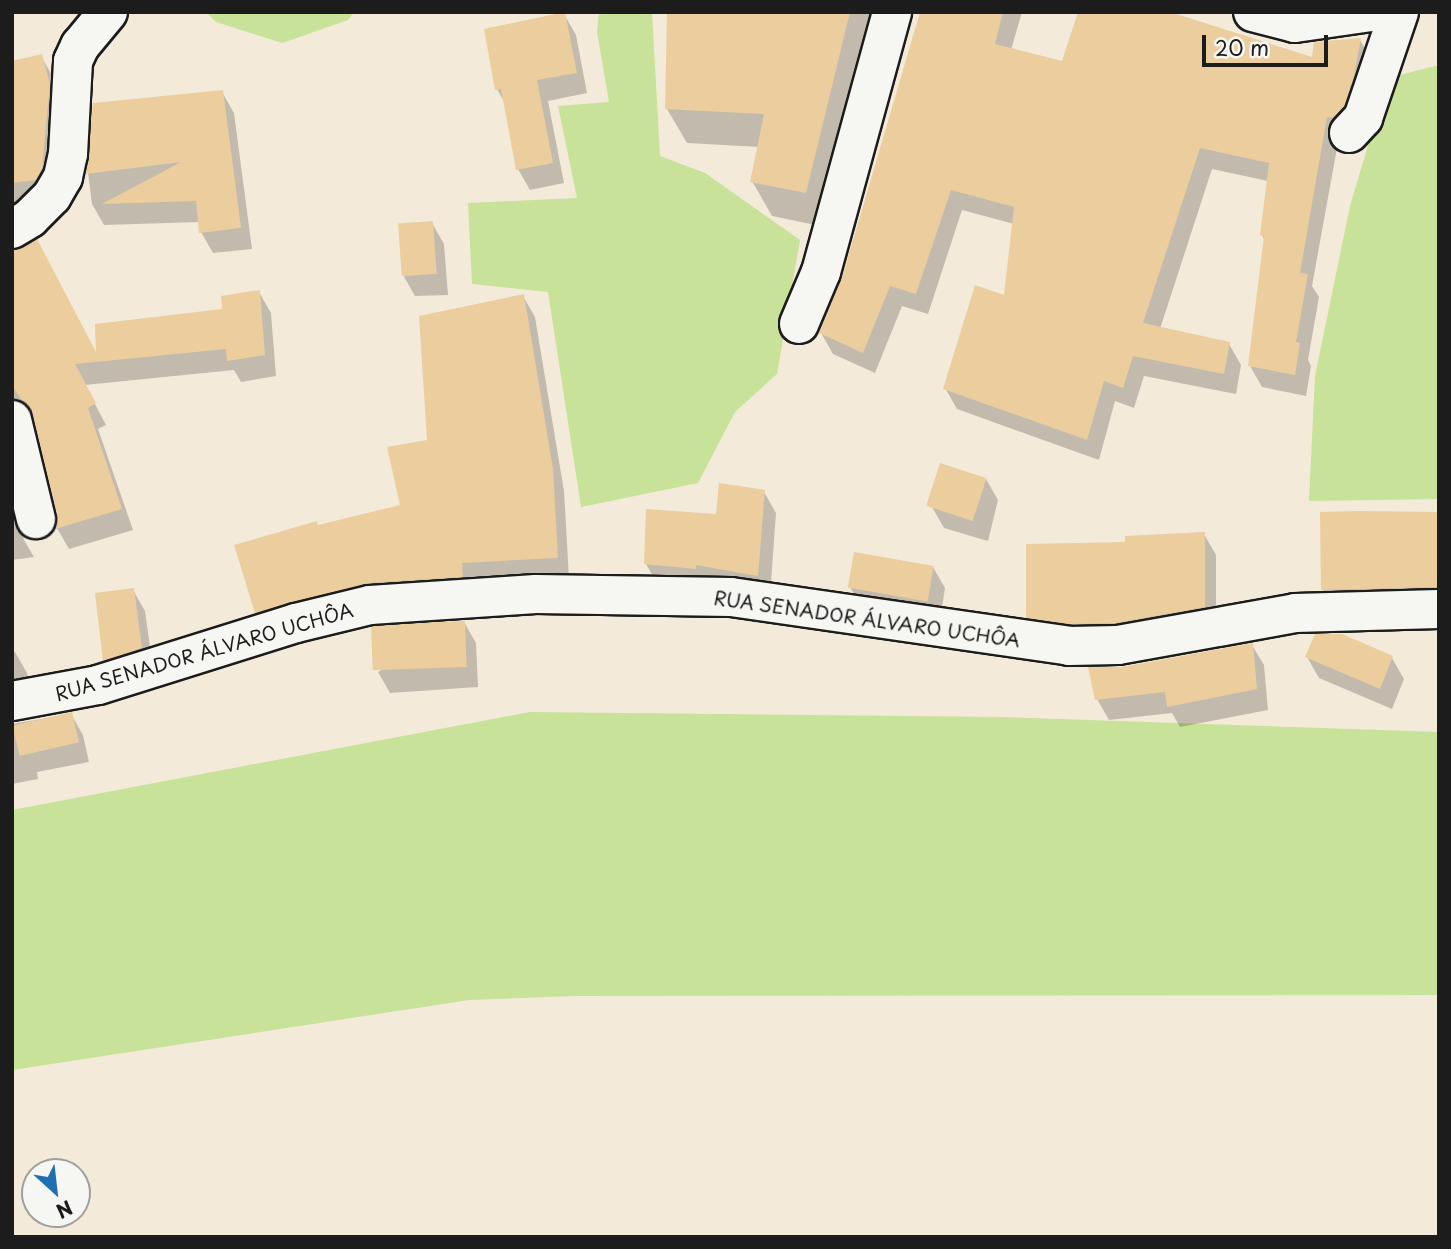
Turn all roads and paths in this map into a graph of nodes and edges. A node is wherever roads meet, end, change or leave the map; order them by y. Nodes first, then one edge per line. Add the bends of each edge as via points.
1 (108, 12) edge
2 (892, 12) edge
3 (1253, 12) edge
4 (1371, 12) edge
5 (1399, 12) edge
6 (1349, 134) dead end
7 (12, 229) edge
8 (799, 324) dead end
9 (12, 420) edge
10 (36, 519) dead end
11 (1439, 608) edge
12 (12, 701) edge

1 - 7 street via 73,61 63,177 52,196
2 - 8 street via 821,272
3 - 4 street via 1278,21 1304,23
5 - 6 street via 1363,118
9 - 10 street
11 - 12 street, RUA SENADOR ÁLVARO UCHÔA via 1295,613 1118,645 1069,646 731,597 509,596 370,606 296,623 99,685

